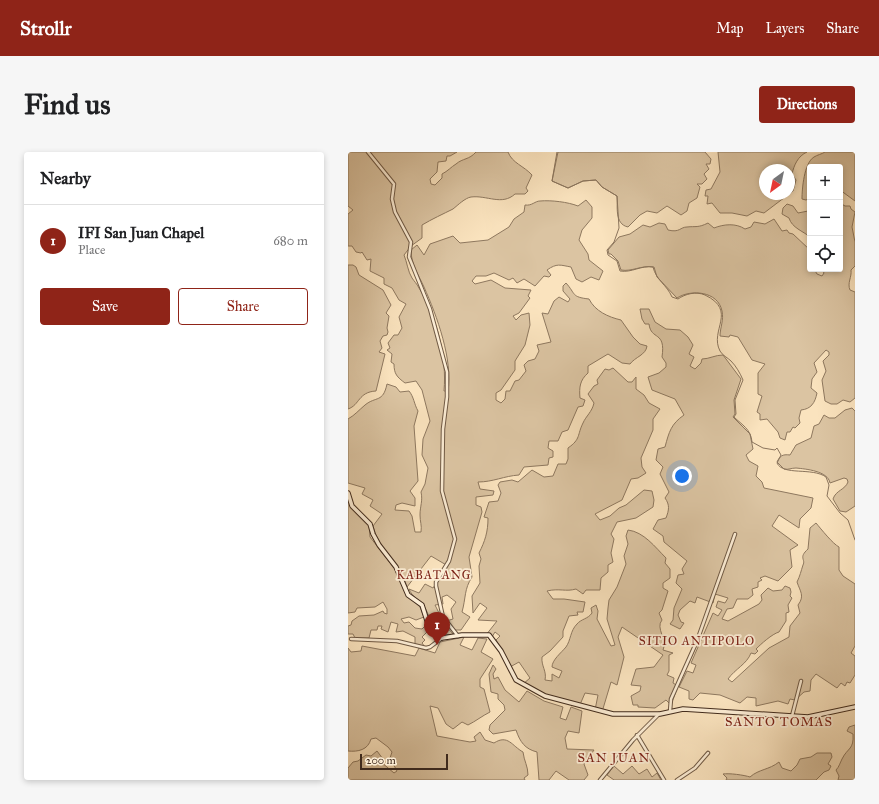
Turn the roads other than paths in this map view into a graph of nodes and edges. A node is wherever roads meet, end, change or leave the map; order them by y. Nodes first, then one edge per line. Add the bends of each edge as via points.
1 (368, 152) edge
2 (348, 493) edge
3 (735, 534) dead end
4 (458, 636) junction
5 (442, 638) junction
6 (351, 639) dead end
7 (801, 681) dead end
8 (855, 707) edge
9 (670, 711) junction
10 (660, 714) junction
11 (792, 717) junction
12 (637, 735) junction
13 (708, 753) dead end
14 (600, 780) edge
15 (664, 780) edge
16 (677, 780) edge

1 - 4 street via 394,184 394,209 411,242 409,257 430,309 446,366 442,491 455,539 449,561 436,586 443,617
2 - 5 street via 352,506 370,524 377,542 396,567 408,595 422,606 430,627
3 - 9 street via 697,641 671,699
4 - 5 street
4 - 10 street via 489,635 501,651 516,680 545,696 613,714
5 - 6 street via 426,648 397,641
7 - 11 street
8 - 11 street via 815,716
9 - 10 street
9 - 11 street via 712,710
10 - 12 street
12 - 14 street
12 - 15 street
13 - 16 street via 695,768

